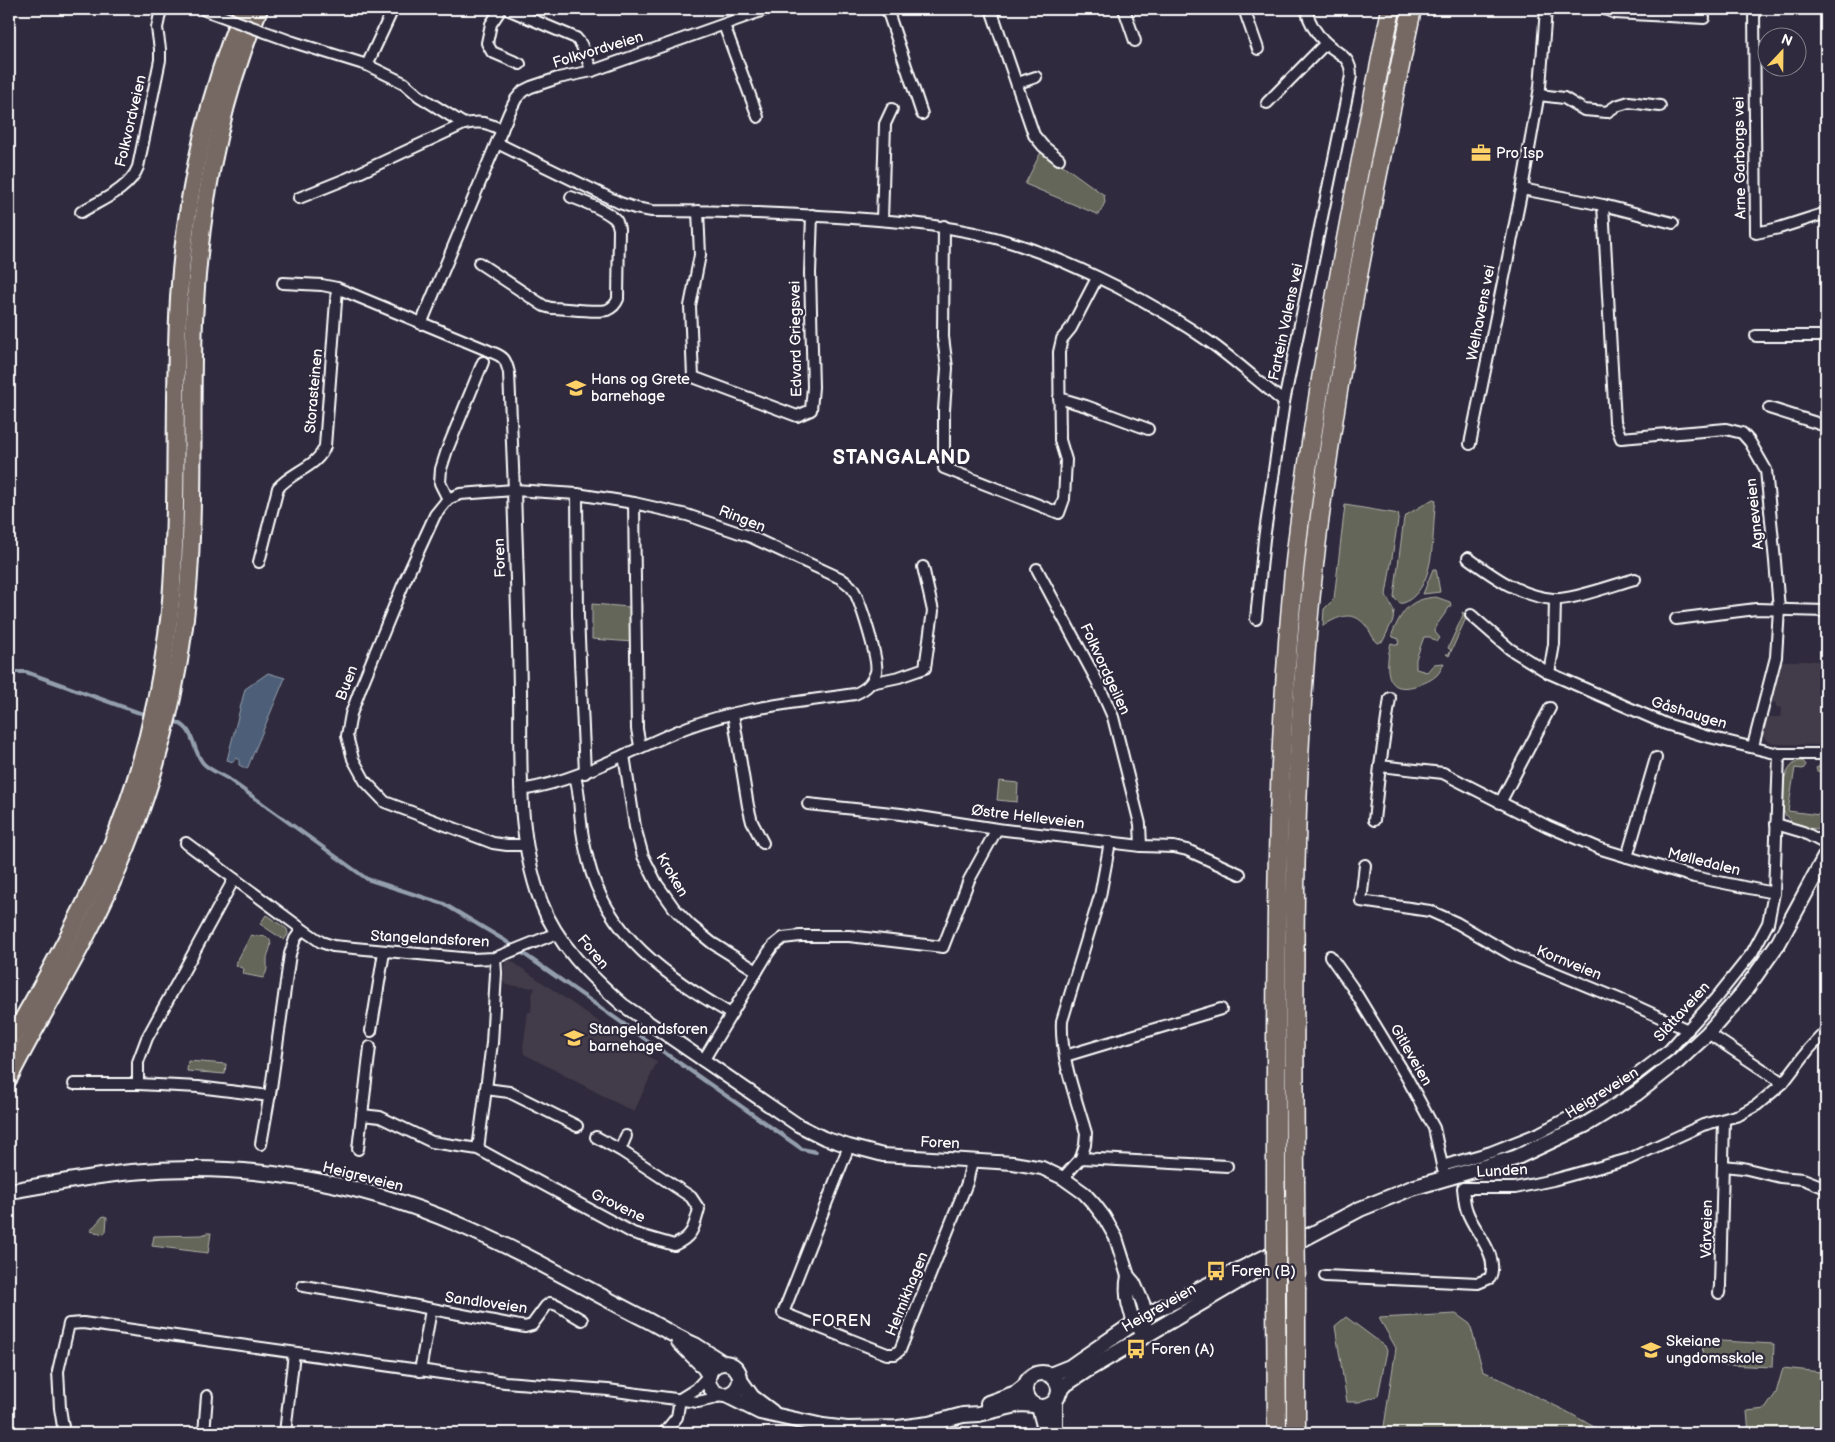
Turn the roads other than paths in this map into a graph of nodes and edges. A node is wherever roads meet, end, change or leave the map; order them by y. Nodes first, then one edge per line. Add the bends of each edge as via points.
1 (161, 9) edge
2 (202, 9) edge
3 (243, 9) edge
4 (259, 9) edge
5 (393, 9) edge
6 (501, 9) edge
7 (507, 9) edge
8 (767, 9) edge
9 (887, 9) edge
10 (991, 9) edge
11 (1124, 9) edge
12 (1244, 9) edge
13 (1306, 9) edge
14 (1391, 9) edge
15 (1412, 9) edge
16 (1546, 9) edge
17 (1604, 9) edge
18 (1754, 9) edge
19 (1704, 18) dead end
20 (724, 24) junction
21 (1136, 41) dead end
22 (1326, 43) junction
23 (1258, 49) dead end
24 (520, 64) dead end
25 (367, 65) junction
26 (592, 71) junction
27 (1036, 77) dead end
28 (1018, 83) junction
29 (1539, 94) junction
30 (1267, 103) dead end
31 (1660, 106) dead end
32 (892, 109) dead end
33 (922, 114) dead end
34 (758, 117) dead end
35 (464, 124) junction
36 (502, 130) junction
37 (497, 143) junction
38 (1059, 159) dead end
39 (1522, 189) junction
40 (571, 197) dead end
41 (299, 198) dead end
42 (1602, 205) junction
43 (698, 211) junction
44 (81, 212) dead end
45 (1826, 213) edge
46 (812, 215) junction
47 (882, 220) junction
48 (1673, 224) dead end
49 (944, 226) junction
50 (479, 264) dead end
51 (1097, 278) junction
52 (283, 283) dead end
53 (337, 288) junction
54 (421, 324) junction
55 (1756, 336) dead end
56 (1826, 336) edge
57 (483, 362) dead end
58 (1059, 398) junction
59 (1284, 402) junction
60 (1770, 408) dead end
61 (1826, 426) edge
62 (1148, 429) dead end
63 (1470, 444) dead end
64 (514, 490) junction
65 (577, 494) junction
66 (448, 499) junction
67 (634, 503) junction
68 (1468, 558) dead end
69 (259, 562) dead end
70 (923, 567) dead end
71 (1037, 569) dead end
72 (1636, 579) dead end
73 (1555, 600) junction
74 (1779, 609) junction
75 (1826, 611) edge
76 (1471, 615) dead end
77 (1256, 619) dead end
78 (1676, 619) dead end
79 (1549, 673) junction
80 (169, 674) junction
81 (871, 683) junction
82 (1390, 698) dead end
83 (1550, 708) dead end
84 (733, 714) junction
85 (640, 746) junction
86 (1754, 746) junction
87 (1779, 754) junction
88 (1826, 754) edge
89 (150, 755) junction
90 (624, 755) junction
91 (1656, 758) dead end
92 (1380, 766) junction
93 (585, 773) junction
94 (575, 777) junction
95 (522, 790) junction
96 (1500, 803) junction
97 (808, 804) dead end
98 (1374, 820) dead end
99 (1776, 824) junction
100 (997, 829) junction
101 (1110, 842) junction
102 (186, 843) dead end
103 (762, 843) dead end
104 (1826, 844) edge
105 (525, 845) junction
106 (1141, 846) junction
107 (1826, 855) edge
108 (1627, 857) junction
109 (1365, 865) dead end
110 (1240, 874) dead end
111 (234, 879) junction
112 (1774, 893) junction
113 (302, 929) junction
114 (557, 933) junction
115 (384, 952) junction
116 (1330, 956) dead end
117 (495, 958) junction
118 (757, 970) junction
119 (1221, 1009) dead end
120 (732, 1014) junction
121 (1688, 1030) junction
122 (1826, 1030) edge
123 (372, 1031) dead end
124 (1708, 1033) junction
125 (9, 1043) edge
126 (370, 1047) dead end
127 (1065, 1056) junction
128 (703, 1061) junction
129 (9, 1078) edge
130 (1783, 1083) junction
131 (74, 1084) dead end
132 (138, 1084) junction
133 (486, 1089) junction
134 (270, 1096) junction
135 (362, 1115) junction
136 (1724, 1120) junction
137 (577, 1126) dead end
138 (626, 1136) dead end
139 (596, 1137) dead end
140 (261, 1144) dead end
141 (849, 1146) junction
142 (358, 1149) dead end
143 (478, 1149) junction
144 (620, 1150) junction
145 (1081, 1158) junction
146 (972, 1161) junction
147 (1228, 1166) dead end
148 (1723, 1166) junction
149 (1444, 1172) junction
150 (1064, 1178) junction
151 (1826, 1188) edge
152 (11, 1191) edge
153 (1303, 1239) junction
154 (1325, 1276) dead end
155 (303, 1286) dead end
156 (1719, 1292) dead end
157 (431, 1310) junction
158 (1140, 1318) junction
159 (582, 1320) dead end
160 (1144, 1335) junction
161 (674, 1336) junction
162 (294, 1353) junction
163 (723, 1363) junction
164 (420, 1371) junction
165 (708, 1375) junction
166 (1050, 1375) junction
167 (740, 1380) junction
168 (1026, 1386) junction
169 (724, 1395) junction
170 (207, 1396) dead end
171 (1057, 1397) junction
172 (680, 1399) junction
173 (1036, 1406) junction
174 (774, 1414) junction
175 (963, 1415) junction
176 (64, 1433) edge
177 (204, 1433) edge
178 (285, 1433) edge
179 (664, 1433) edge
180 (1046, 1433) edge
181 (1055, 1433) edge
182 (1277, 1433) edge
183 (1296, 1433) edge

1 - 44 street, Folkvordveien via 156,28 160,60 138,167 124,186
2 - 25 street, bridge
3 - 80 highway via 210,108 186,227 179,298
4 - 80 highway via 219,134 198,256 189,577 184,627
5 - 25 street
6 - 24 street via 491,24 487,43 492,52
7 - 26 street via 576,38 582,44
8 - 20 street, Folkvordveien
9 - 33 street
10 - 28 street
11 - 21 street
12 - 23 street
13 - 22 street, Fartein Valens vei
14 - 182 highway, bridge via 1335,298 1308,462 1284,686 1275,981
15 - 183 highway, bridge via 1353,300 1326,462 1310,594 1298,794 1294,978
16 - 29 street, Welhavens vei
17 - 19 street via 1615,13
18 - 45 street, Arne Garborgs vei via 1756,233
20 - 26 street, Folkvordveien
20 - 34 street
22 - 30 street
22 - 59 street, Fartein Valens vei via 1346,58 1351,76
25 - 35 street via 404,83
26 - 36 street, Folkvordveien via 558,78 523,91
27 - 28 street
28 - 38 street via 1034,134
29 - 31 street via 1564,98 1584,110 1607,112 1629,102
29 - 39 street, Welhavens vei
32 - 47 street via 885,124
35 - 36 street via 487,122
35 - 41 street
36 - 37 street, Folkvordveien
37 - 43 street via 620,204 652,211
37 - 54 street, Folkvordveien
39 - 42 street
39 - 63 street, Welhavens vei
40 - 50 street via 618,223 618,299 612,307 601,310 544,306
42 - 48 street
42 - 74 street, Agneveien via 1614,422 1621,438 1726,429 1742,433 1766,470
43 - 46 street
43 - 46 street, Edvard Griegsvei via 700,255 690,306 693,377 797,416 811,410 813,388
46 - 47 street
47 - 49 street
49 - 51 street via 1042,253
49 - 58 street via 943,337 947,368 944,468 1059,514 1064,498 1066,460 1060,440
51 - 58 street via 1062,339
51 - 59 street via 1153,307 1211,343
52 - 53 street
53 - 54 street
53 - 69 street, Storasteinen via 325,446 317,459 278,488
54 - 64 street, Foren via 501,356 506,361
55 - 56 street
57 - 66 street via 441,469 440,483
58 - 62 street
59 - 77 street, Fartein Valens vei
60 - 61 street
64 - 65 street, Ringen
64 - 66 street via 460,494
64 - 95 street, Foren
65 - 67 street, Ringen
65 - 93 street
66 - 105 street, Buen via 435,514 403,585 354,705 347,736 353,758 365,781 384,802 493,843
67 - 81 street, Ringen via 687,515 751,537 840,578 852,588 861,608 876,660
67 - 85 street
68 - 73 street via 1500,582 1525,593
70 - 81 street via 933,611 925,668
71 - 106 street, Folkvordgeilen via 1098,681 1113,717 1140,824
72 - 73 street
73 - 79 street via 1554,644
74 - 75 street
74 - 78 street via 1756,608
74 - 86 street, Agneveien via 1776,657
76 - 79 street, Gåshaugen via 1510,649
79 - 86 street, Gåshaugen via 1666,724
80 - 89 highway
81 - 84 street via 856,694
82 - 92 street
83 - 96 street
84 - 85 street via 690,726
84 - 103 street via 748,806
85 - 90 street
86 - 87 street, Gåshaugen
87 - 88 street, Gåshaugen
87 - 99 street, Slåttaveien
89 - 125 highway via 68,937
89 - 129 highway via 141,813 118,869 85,940
90 - 93 street
90 - 118 street, Kroken via 643,856 657,884 690,925 712,943
91 - 108 street
92 - 96 street, Mølledalen via 1443,773
92 - 98 street
93 - 94 street
94 - 95 street
94 - 120 street via 588,860 598,892 609,912 654,963
95 - 105 street, Foren
96 - 108 street, Mølledalen via 1601,849
97 - 100 street, Østre Helleveien
99 - 104 street via 1803,832
99 - 112 street, Slåttaveien
100 - 101 street, Østre Helleveien
100 - 118 street via 969,880 943,947 849,936 783,938 773,946
101 - 106 street, Østre Helleveien
101 - 127 street via 1100,896 1062,1021
102 - 111 street, Stangelandsforen
105 - 114 street, Foren via 542,904
106 - 110 street, Østre Helleveien via 1187,850
107 - 124 main road, Heigreveien via 1779,942 1743,993
108 - 112 street, Mølledalen via 1719,883
109 - 121 street, Kornveien via 1361,901 1430,911 1443,916 1514,956
111 - 113 street, Stangelandsforen
111 - 132 street via 147,1038 138,1062
112 - 121 street, Slåttaveien via 1768,922 1752,952
113 - 115 street, Stangelandsforen via 333,946
113 - 134 street via 290,954
114 - 117 street, Stangelandsforen
114 - 128 street, Foren via 576,959 623,1005
115 - 117 street, Stangelandsforen
115 - 123 street
116 - 149 street, Gitleveien via 1427,1114 1434,1128
117 - 133 street via 492,1043
118 - 120 street
119 - 127 street
120 - 128 street
121 - 149 street, Slåttaveien via 1652,1064 1579,1112 1524,1140
122 - 130 street, Lunden
124 - 130 street
124 - 149 main road, Heigreveien via 1678,1061 1585,1126 1515,1158
126 - 135 street
127 - 145 street via 1086,1133
128 - 141 street, Foren via 798,1125
130 - 136 street, Lunden via 1757,1105
131 - 132 street
132 - 134 street
133 - 137 street via 509,1092
133 - 143 street
134 - 140 street
135 - 142 street
135 - 143 street, Grovene via 380,1117 432,1142
136 - 148 street, Vårveien
136 - 154 street, Lunden via 1703,1125 1629,1159 1553,1180 1515,1188 1462,1188 1467,1211 1490,1256 1493,1271 1490,1278 1478,1284
138 - 144 street
139 - 144 street, Grovene
141 - 146 street, Foren via 883,1155
141 - 146 street, Helmikhagen via 783,1313 887,1354 900,1350 967,1183
143 - 144 street, Grovene via 633,1233 674,1245 685,1240 693,1230 699,1209 691,1197
145 - 147 street
145 - 150 street
146 - 150 street, Foren via 1028,1165
148 - 151 street via 1803,1179
148 - 156 street, Vårveien
149 - 153 main road, Heigreveien via 1377,1201
150 - 158 street, Foren via 1104,1216 1116,1238 1128,1276 1143,1303
152 - 161 main road, Heigreveien via 106,1175 189,1169 256,1172 345,1187 462,1225
153 - 158 main road, Heigreveien
153 - 160 main road, Heigreveien via 1259,1269
155 - 157 street, Sandloveien via 381,1298
157 - 159 street, Sandloveien via 525,1326 532,1325 550,1303
157 - 164 street, Sandloveien
158 - 160 street, Foren
158 - 166 main road, Heigreveien via 1070,1367
160 - 171 main road, Heigreveien via 1074,1378
161 - 163 main road, Heigreveien
161 - 165 main road, Heigreveien
162 - 164 street
162 - 176 street via 69,1324 58,1371
162 - 178 street
163 - 165 main road via 714,1366
163 - 167 main road, Heigreveien via 735,1368
164 - 172 street
165 - 169 main road, Heigreveien via 711,1388
165 - 172 street via 696,1389
166 - 168 main road via 1035,1375
166 - 171 main road via 1057,1382
167 - 169 main road via 737,1388
167 - 174 main road, Heigreveien via 752,1397
168 - 173 main road via 1026,1396
168 - 175 main road, Heigreveien
169 - 172 street via 698,1402
169 - 174 main road, Heigreveien via 760,1412
170 - 177 street
171 - 173 main road via 1045,1407
171 - 181 main road
172 - 179 street via 677,1417
173 - 175 main road, Heigreveien via 1021,1404
173 - 180 main road
174 - 175 main road, Heigreveien via 824,1426 871,1429 929,1424

